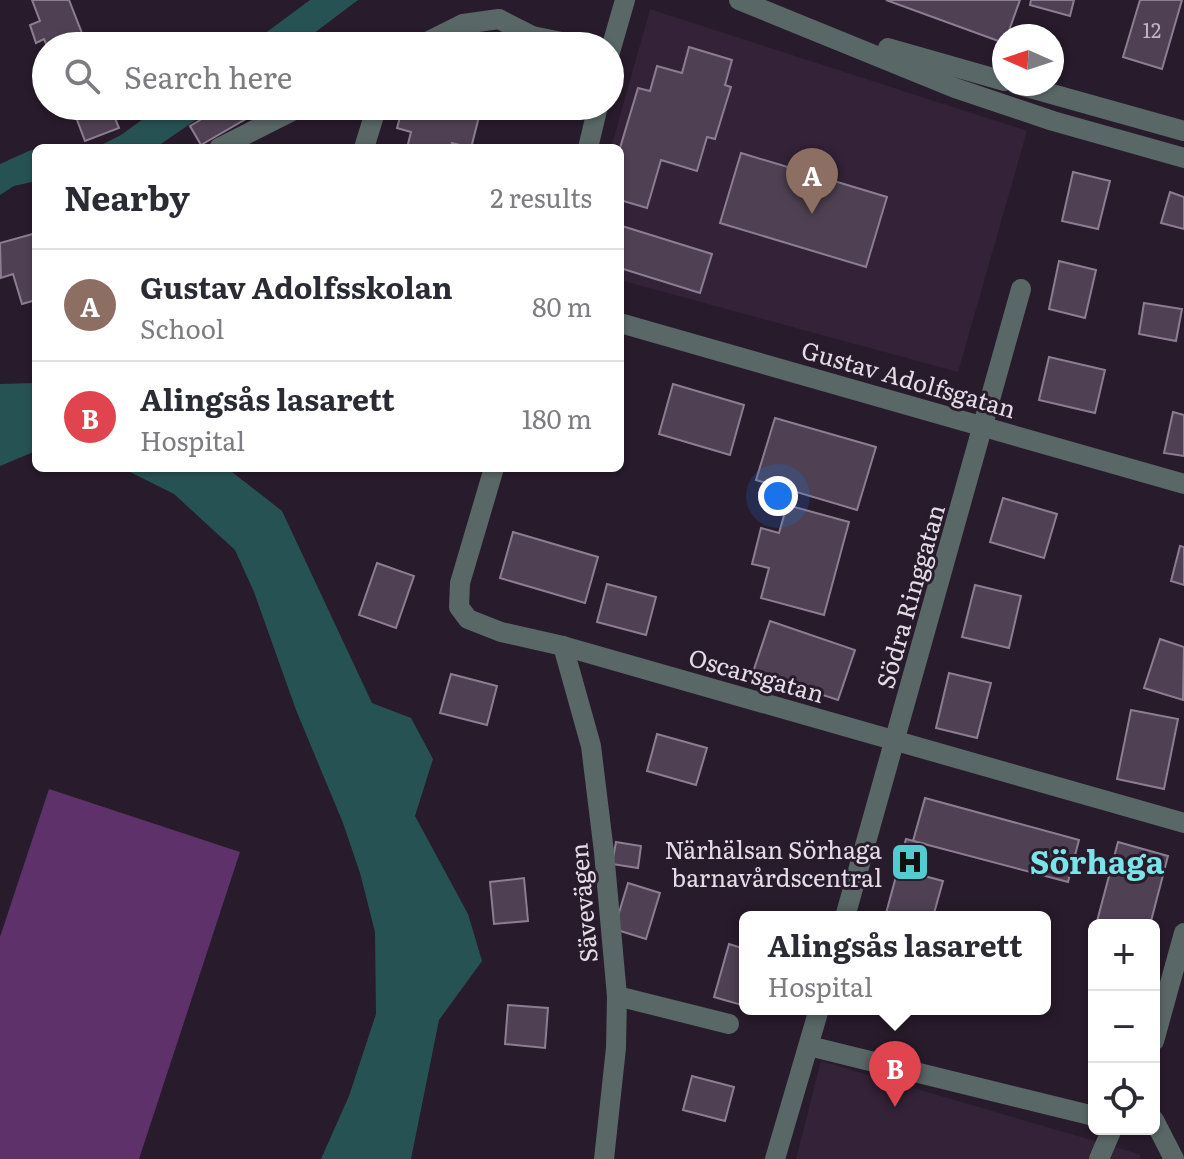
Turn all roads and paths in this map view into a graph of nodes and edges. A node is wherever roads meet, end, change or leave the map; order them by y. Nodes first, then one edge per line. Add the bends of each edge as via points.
1 (625, 0) edge
2 (739, 0) edge
3 (803, 25) junction
4 (447, 32) edge
5 (524, 32) edge
6 (616, 32) edge
7 (992, 78) edge
8 (1059, 96) edge
9 (274, 120) edge
10 (373, 120) edge
11 (595, 120) edge
12 (1184, 131) edge
13 (227, 144) edge
14 (365, 144) edge
15 (589, 144) edge
16 (1184, 158) edge
17 (1021, 289) dead end
18 (624, 324) edge
19 (985, 427) junction
20 (493, 472) edge
21 (1184, 484) edge
22 (563, 646) junction
23 (895, 741) junction
24 (1184, 823) edge
25 (847, 911) edge
26 (1184, 933) edge
27 (617, 996) junction
28 (817, 1015) edge
29 (1160, 1019) edge
30 (729, 1024) dead end
31 (809, 1046) junction
32 (1085, 1114) edge
33 (1160, 1132) edge
34 (1109, 1135) edge
35 (604, 1159) edge
36 (775, 1159) edge
37 (1099, 1159) edge
38 (1174, 1159) edge

1 - 6 street
2 - 3 street
3 - 7 street
3 - 16 street via 955,88
4 - 5 street via 499,19
8 - 12 street
9 - 13 street
10 - 14 street
11 - 15 street
17 - 19 street, Södra Ringgatan
18 - 19 street, Gustav Adolfsgatan
19 - 21 street, Gustav Adolfsgatan
19 - 23 street, Södra Ringgatan
20 - 22 street, Oscarsgatan via 460,583 459,607 468,619 501,632
22 - 23 street, Oscarsgatan
22 - 27 street, Sävevägen via 591,746
23 - 24 street, Oscarsgatan
23 - 25 street, Södra Ringgatan
26 - 29 street
27 - 30 street
27 - 35 street, Sävevägen
28 - 31 street
31 - 32 street
31 - 36 street
33 - 38 street
34 - 37 street

